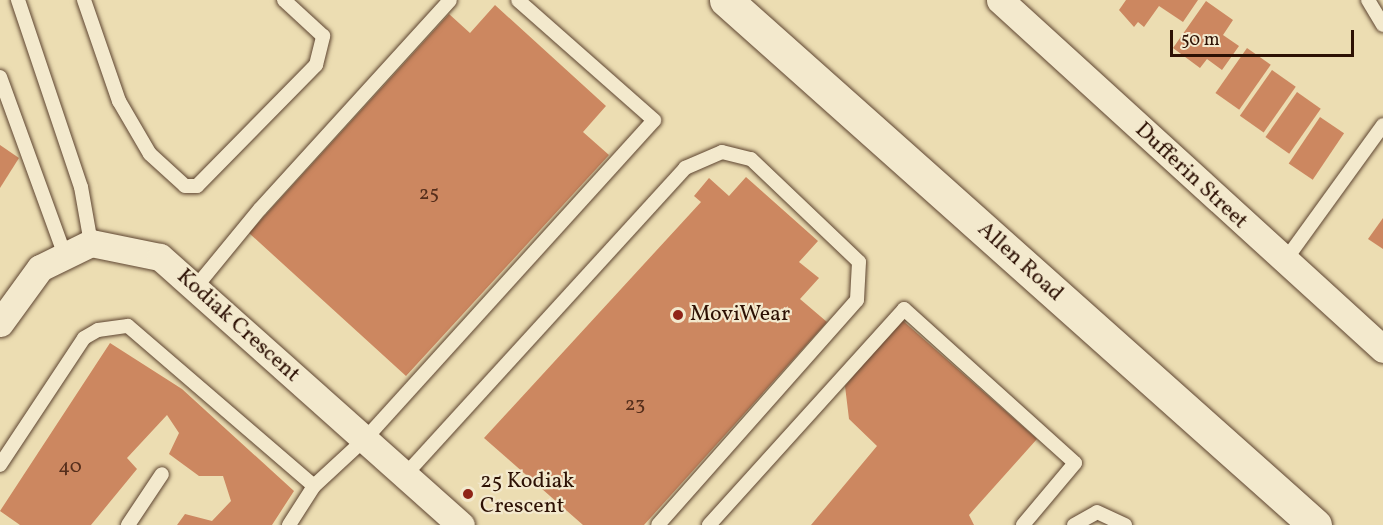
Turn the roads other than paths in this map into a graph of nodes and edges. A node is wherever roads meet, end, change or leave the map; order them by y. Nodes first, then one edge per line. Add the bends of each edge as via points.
1 (18, 0) edge
2 (84, 0) edge
3 (284, 0) edge
4 (450, 0) edge
5 (518, 0) edge
6 (726, 0) edge
7 (1000, 0) edge
8 (1368, 0) edge
9 (1383, 25) edge
10 (0, 77) edge
11 (6, 105) edge
12 (1383, 125) edge
13 (91, 243) junction
14 (65, 256) junction
15 (1284, 262) junction
16 (195, 288) junction
17 (1, 318) edge
18 (1383, 349) edge
19 (365, 439) junction
20 (0, 465) edge
21 (162, 474) dead end
22 (405, 475) junction
23 (314, 486) junction
24 (128, 525) edge
25 (289, 525) edge
26 (461, 525) edge
27 (658, 525) edge
28 (709, 525) edge
29 (1023, 525) edge
30 (1074, 525) edge
31 (1125, 525) edge
32 (1315, 525) edge

1 - 13 lane via 81,187
2 - 3 lane via 119,101 150,154 185,186 197,186 316,65 323,36
4 - 16 lane via 260,209
5 - 19 lane via 654,120
6 - 32 main road, Allen Road
7 - 15 street, Dufferin Street
8 - 9 lane
10 - 11 lane
11 - 14 lane
12 - 15 lane
13 - 14 street
13 - 16 street, Kodiak Crescent via 160,257
14 - 17 street via 40,268
15 - 18 street, Dufferin Street
16 - 19 street, Kodiak Crescent
19 - 22 street, Kodiak Crescent
19 - 23 lane
20 - 23 lane via 84,339 98,330 128,326
21 - 24 lane
22 - 26 street, Kodiak Crescent
22 - 27 lane via 685,168 722,152 751,159 859,262 857,300
23 - 25 lane
28 - 29 lane via 904,309 1075,463
30 - 31 lane via 1097,512

